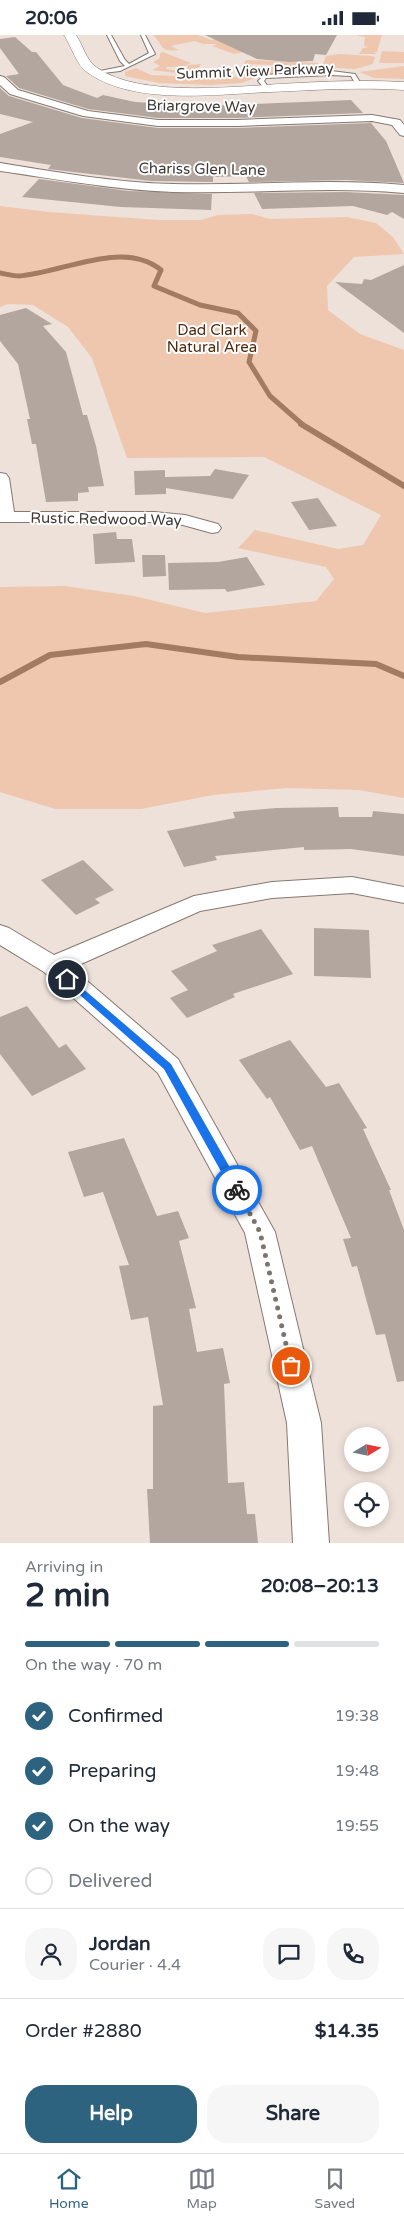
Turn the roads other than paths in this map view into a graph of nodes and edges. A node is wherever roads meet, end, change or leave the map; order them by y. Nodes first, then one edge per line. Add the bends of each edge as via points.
1 (70, 35) edge
2 (109, 35) edge
3 (143, 35) edge
4 (129, 66) junction
5 (97, 73) junction
6 (0, 79) edge
7 (404, 86) edge
8 (404, 133) edge
9 (0, 167) edge
10 (404, 189) edge
11 (0, 478) edge
12 (3, 517) edge
13 (212, 528) dead end
14 (404, 895) edge
15 (0, 934) edge
16 (53, 966) junction
17 (311, 1543) edge

1 - 5 street, Summit View Parkway via 87,66
2 - 4 lane
3 - 4 lane via 152,55
4 - 5 lane
5 - 7 street, Summit View Parkway via 127,84 203,91 358,84
6 - 8 street, Briargrove Way via 14,92 87,114 158,123 372,118 396,122
9 - 10 street, Chariss Glen Lane via 92,181 170,188 361,185
11 - 12 street
12 - 13 street, Rustic Redwood Way via 154,517 185,520
14 - 16 street via 352,885 272,890 194,904
15 - 16 street
16 - 17 street via 168,1066 260,1232 304,1423

